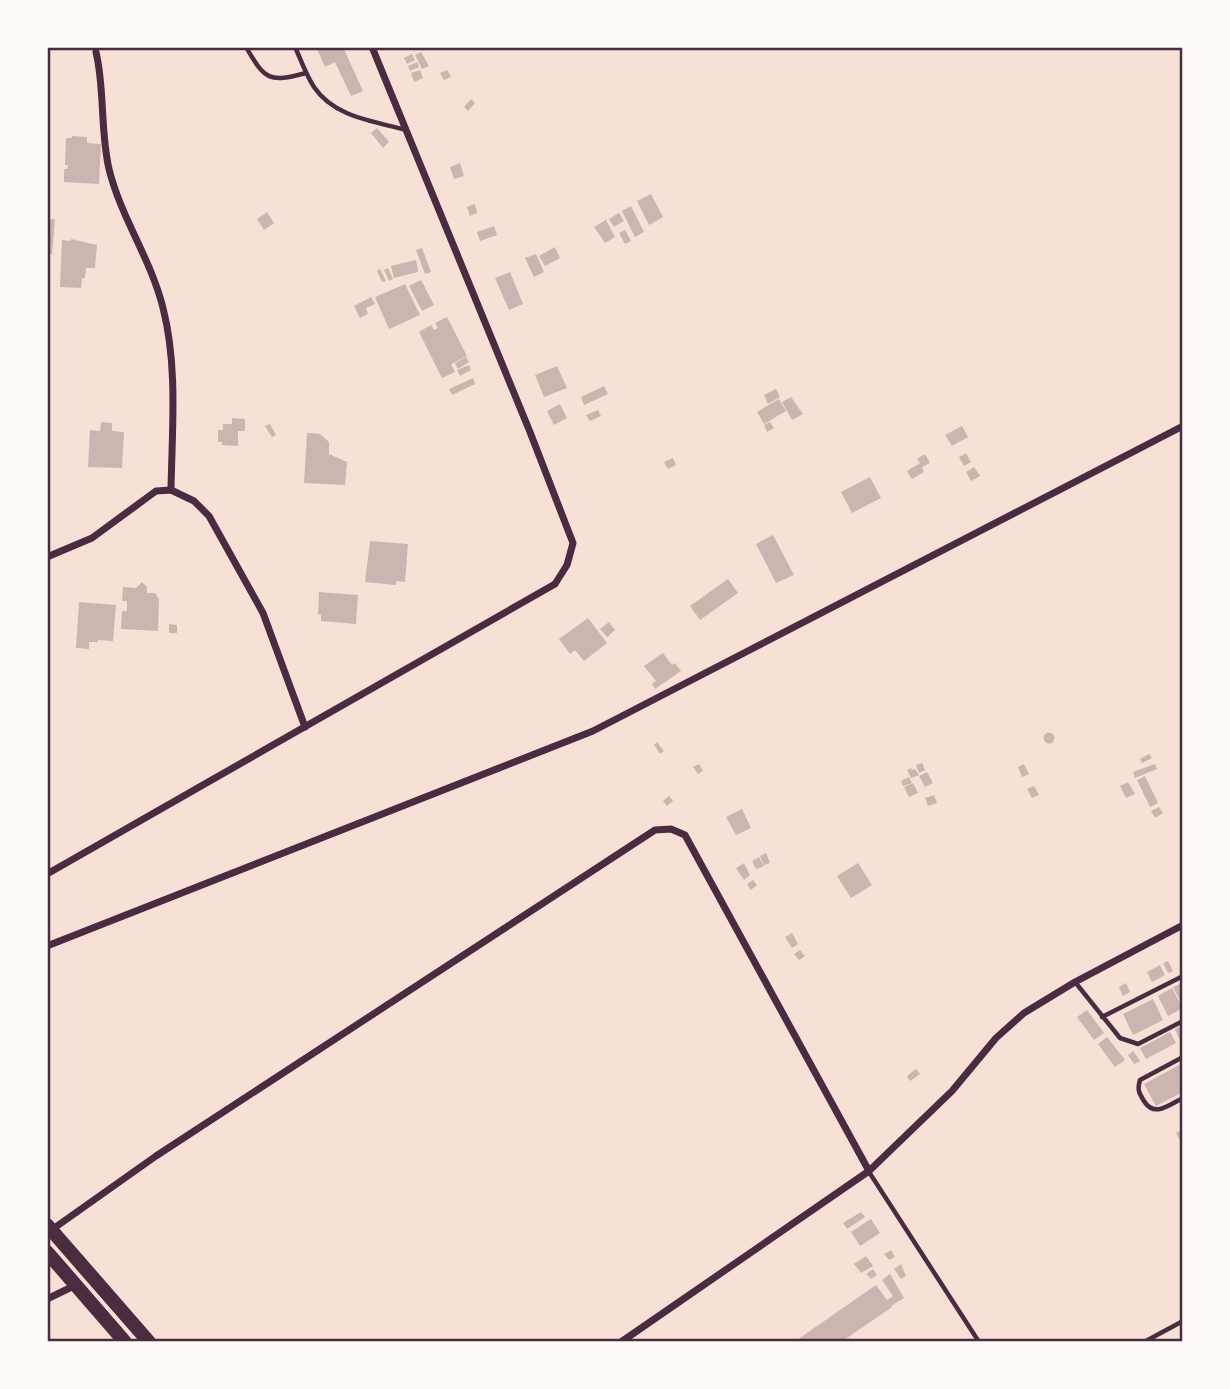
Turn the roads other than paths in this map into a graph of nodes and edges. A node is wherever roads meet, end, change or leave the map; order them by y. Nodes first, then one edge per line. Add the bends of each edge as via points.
1 (246, 47) edge
2 (295, 47) edge
3 (372, 47) edge
4 (96, 52) dead end
5 (306, 73) junction
6 (406, 130) junction
7 (1183, 426) edge
8 (172, 490) junction
9 (47, 557) edge
10 (305, 727) junction
11 (47, 874) edge
12 (1183, 925) edge
13 (47, 946) edge
14 (1183, 976) edge
15 (1075, 982) junction
16 (1101, 1017) junction
17 (1183, 1021) edge
18 (1183, 1057) edge
19 (1183, 1098) edge
20 (869, 1171) junction
21 (49, 1229) edge
22 (47, 1252) edge
23 (76, 1285) junction
24 (47, 1299) edge
25 (1183, 1321) edge
26 (125, 1342) edge
27 (149, 1342) edge
28 (621, 1342) edge
29 (979, 1342) edge
30 (1144, 1342) edge

1 - 5 lane via 267,78
2 - 5 lane
3 - 6 street
4 - 8 street via 110,172 151,271 168,334
5 - 6 lane via 326,101 344,113
6 - 10 street via 573,543 555,584
7 - 13 street via 593,731
8 - 9 street via 156,491 92,538
8 - 10 street via 194,501 209,516 263,613
10 - 11 street
12 - 15 street
14 - 16 lane
15 - 16 lane
15 - 20 street via 1024,1013 996,1038 952,1091
16 - 17 lane via 1119,1038 1138,1044
18 - 19 lane via 1140,1080 1138,1086 1153,1110
20 - 21 street via 685,835 671,829 655,830
20 - 28 street
20 - 29 lane
21 - 27 highway
22 - 23 highway
23 - 24 street
23 - 26 highway
25 - 30 lane

